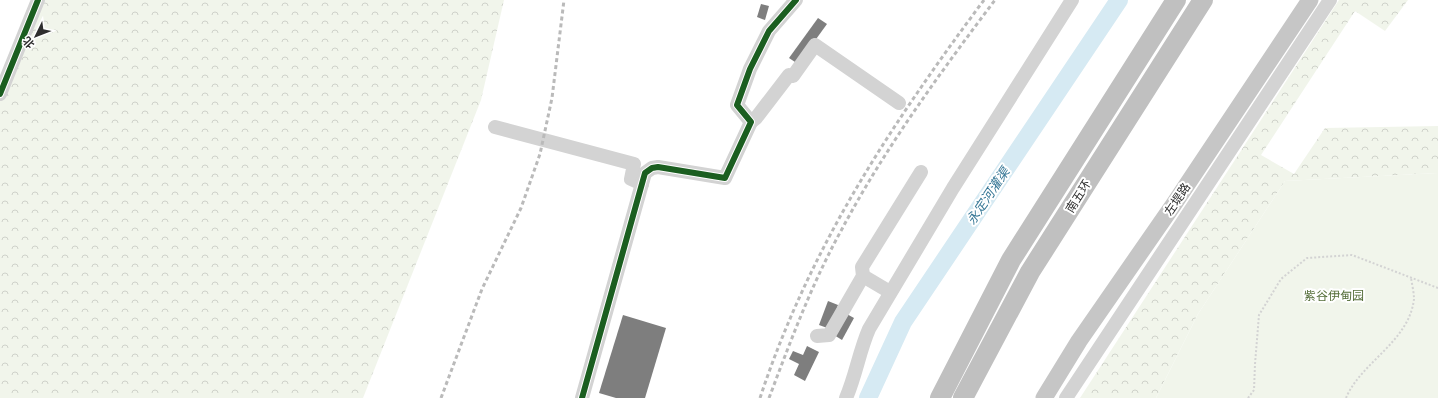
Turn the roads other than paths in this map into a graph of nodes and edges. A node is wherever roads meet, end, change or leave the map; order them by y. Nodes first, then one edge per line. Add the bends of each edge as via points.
1 (38, 0) edge
2 (796, 0) edge
3 (1072, 0) edge
4 (1176, 0) edge
5 (1203, 0) edge
6 (1310, 0) edge
7 (1330, 0) edge
8 (0, 94) edge
9 (899, 103) dead end
10 (751, 122) junction
11 (495, 127) dead end
12 (921, 172) dead end
13 (642, 184) junction
14 (863, 276) junction
15 (890, 292) junction
16 (817, 336) dead end
17 (582, 398) edge
18 (846, 398) edge
19 (940, 398) edge
20 (963, 398) edge
21 (1044, 398) edge
22 (1066, 398) edge

1 - 8 street
2 - 10 street via 769,32 750,69 737,105
3 - 15 street
4 - 19 highway, 南五环 via 1012,260
5 - 20 highway, 南五环 via 1030,272
6 - 21 main road, 左堤路 via 1079,341
7 - 22 street
9 - 10 street via 815,44 793,76 789,75
10 - 13 street via 725,178 658,167 645,173
11 - 13 street via 634,164 631,179
12 - 14 street via 862,267
13 - 17 street
14 - 15 street
14 - 16 street via 829,336
15 - 18 street via 860,348 854,380

